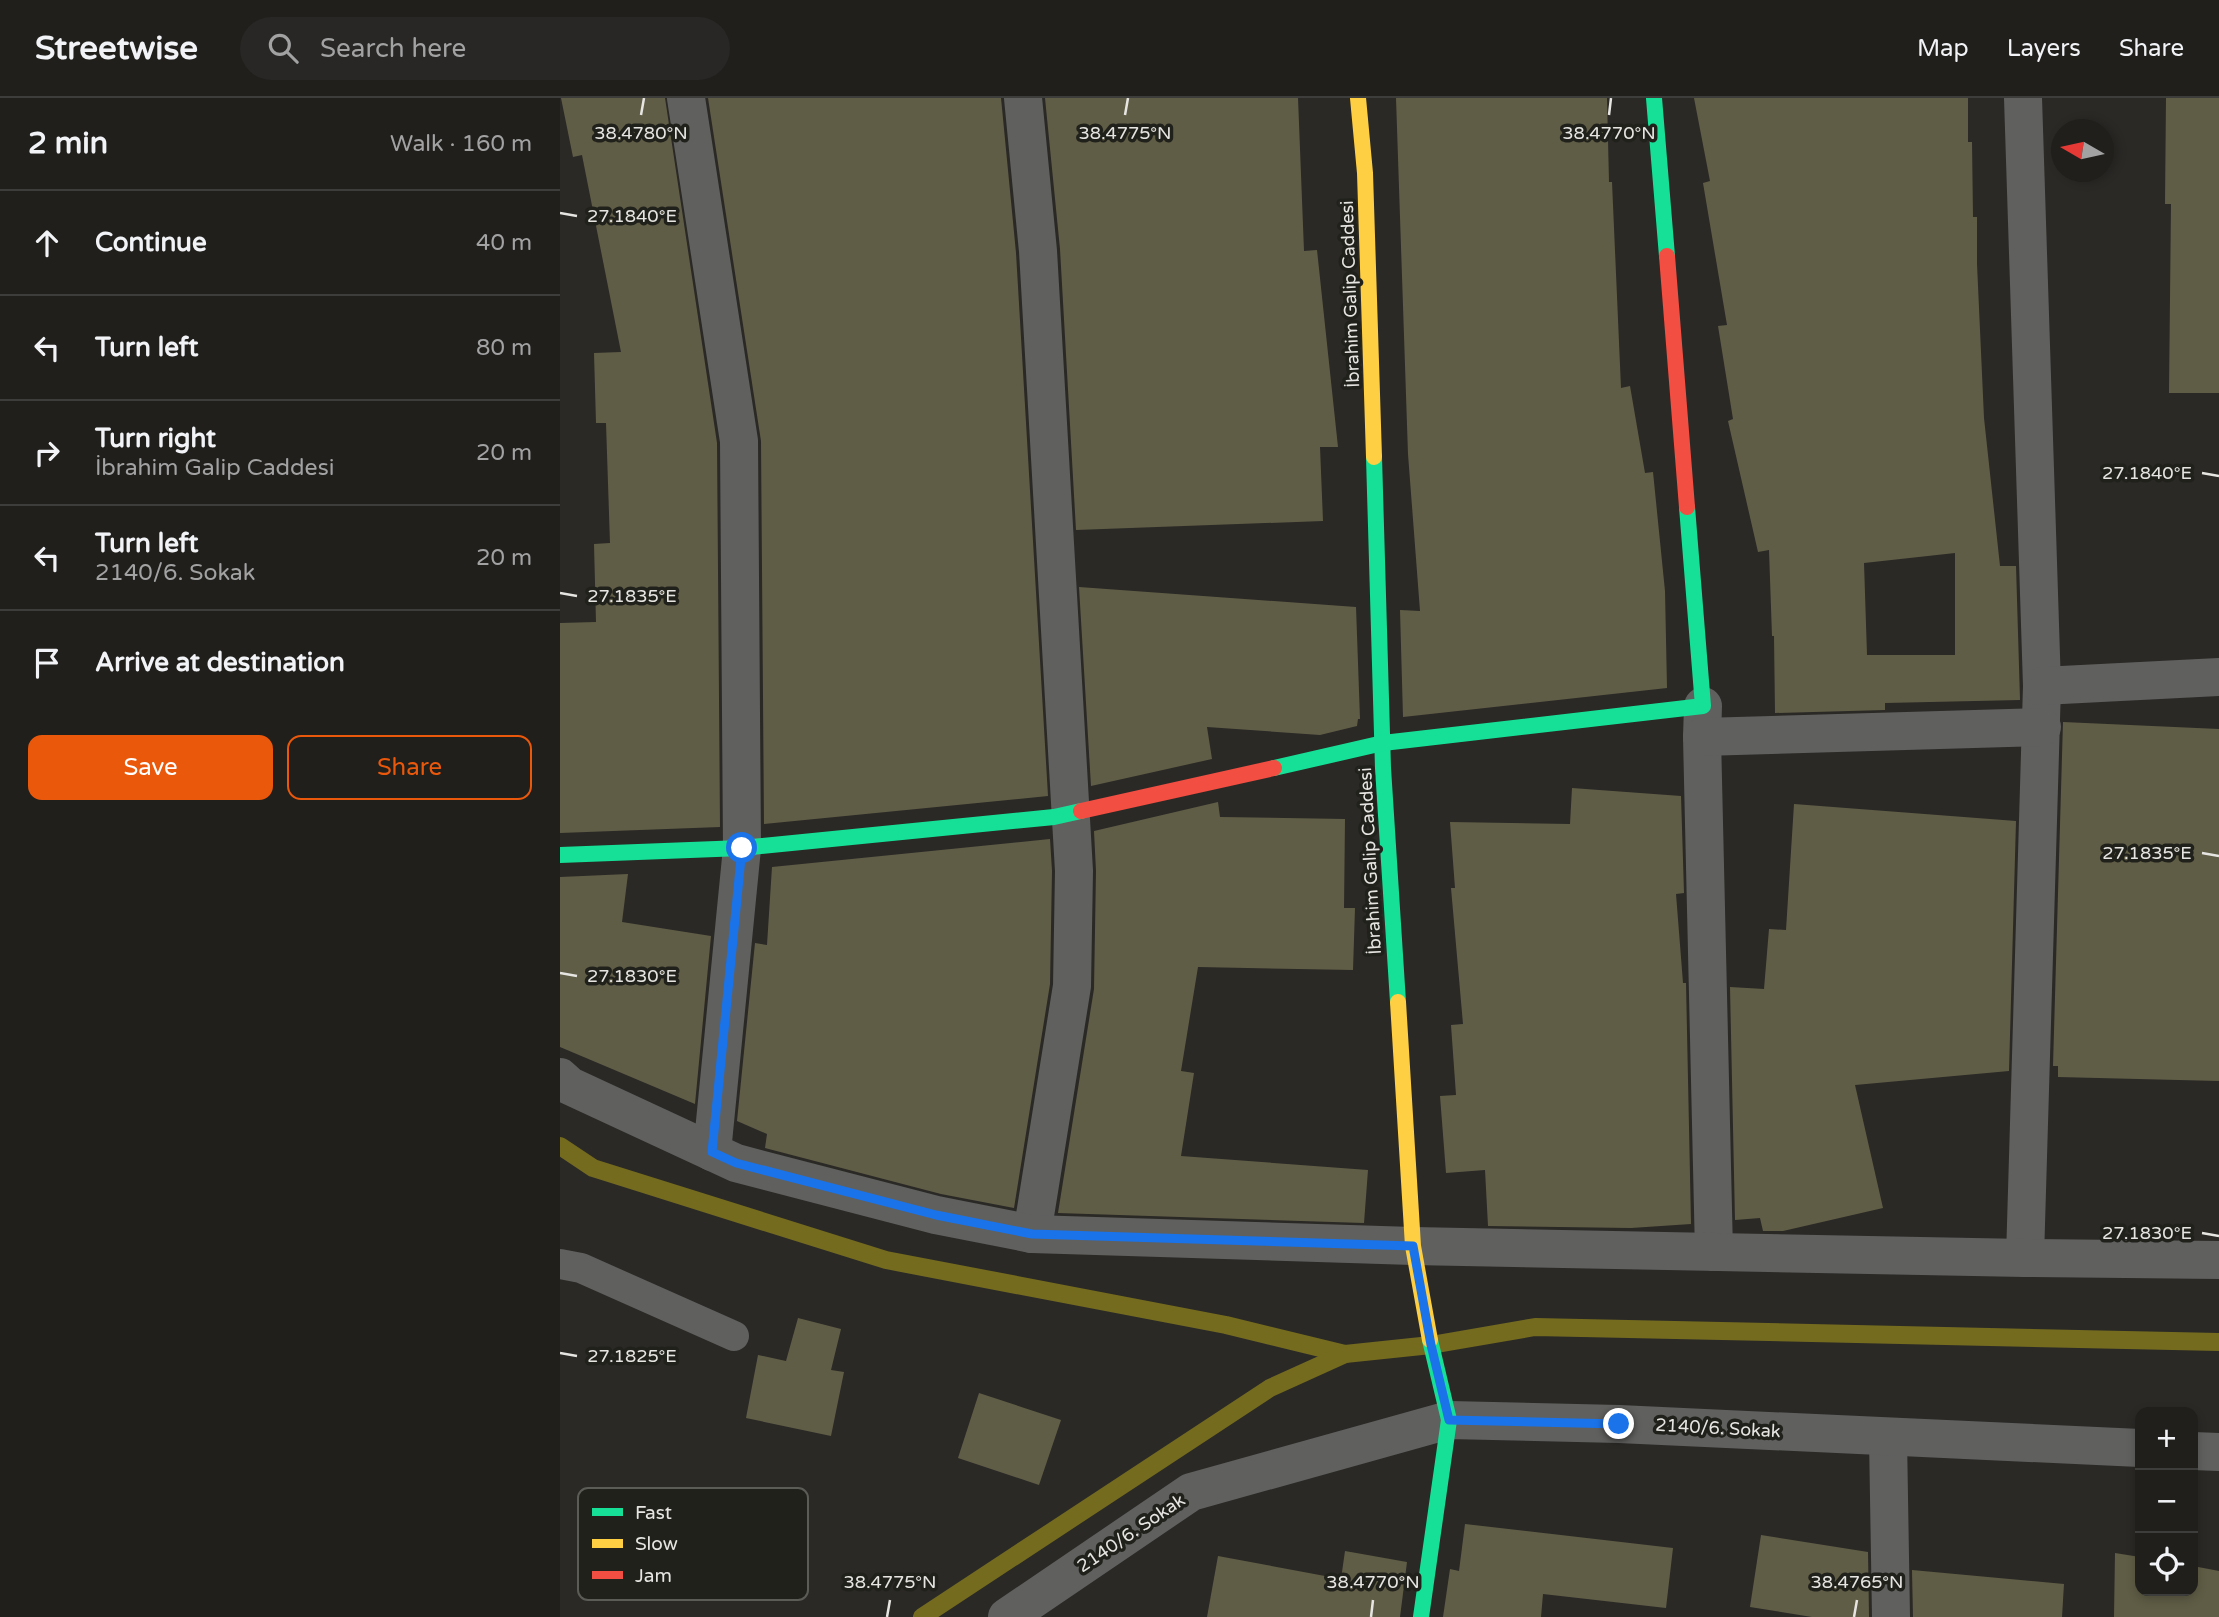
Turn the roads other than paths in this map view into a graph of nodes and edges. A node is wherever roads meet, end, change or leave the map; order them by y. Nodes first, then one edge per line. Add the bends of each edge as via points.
1 (686, 98) edge
2 (1023, 98) edge
3 (1358, 98) edge
4 (1654, 98) edge
5 (2023, 98) edge
6 (2219, 677) edge
7 (2042, 686) junction
8 (1702, 721) junction
9 (2042, 727) junction
10 (1383, 743) junction
11 (1070, 814) junction
12 (742, 848) junction
13 (560, 855) edge
14 (560, 1077) edge
15 (712, 1152) junction
16 (1032, 1234) junction
17 (1413, 1246) junction
18 (1714, 1252) junction
19 (2025, 1258) junction
20 (2219, 1260) edge
21 (560, 1264) edge
22 (734, 1336) dead end
23 (1449, 1420) junction
24 (1888, 1437) junction
25 (2135, 1448) edge
26 (2198, 1451) edge
27 (2219, 1452) edge
28 (1007, 1617) edge
29 (1421, 1617) edge
30 (1891, 1617) edge

1 - 12 street via 739,441
2 - 11 street via 1038,251
3 - 10 street, İbrahim Galip Caddesi via 1365,173
4 - 8 street
5 - 7 street
6 - 7 street
7 - 9 street
8 - 9 street
8 - 10 street
8 - 18 street
9 - 19 street
10 - 11 street
10 - 17 street, İbrahim Galip Caddesi
11 - 12 street
11 - 16 street via 1072,986
12 - 13 street
12 - 15 street
14 - 15 street via 570,1086
15 - 16 street via 736,1163 936,1215
16 - 17 street
17 - 18 street
17 - 23 street, İbrahim Galip Caddesi
18 - 19 street
19 - 20 street
21 - 22 lane via 581,1268
23 - 24 street, 2140/6. Sokak
23 - 28 street, 2140/6. Sokak via 1191,1492
23 - 29 street, İbrahim Galip Caddesi
24 - 25 street, 2140/6. Sokak
24 - 30 street
26 - 27 street

